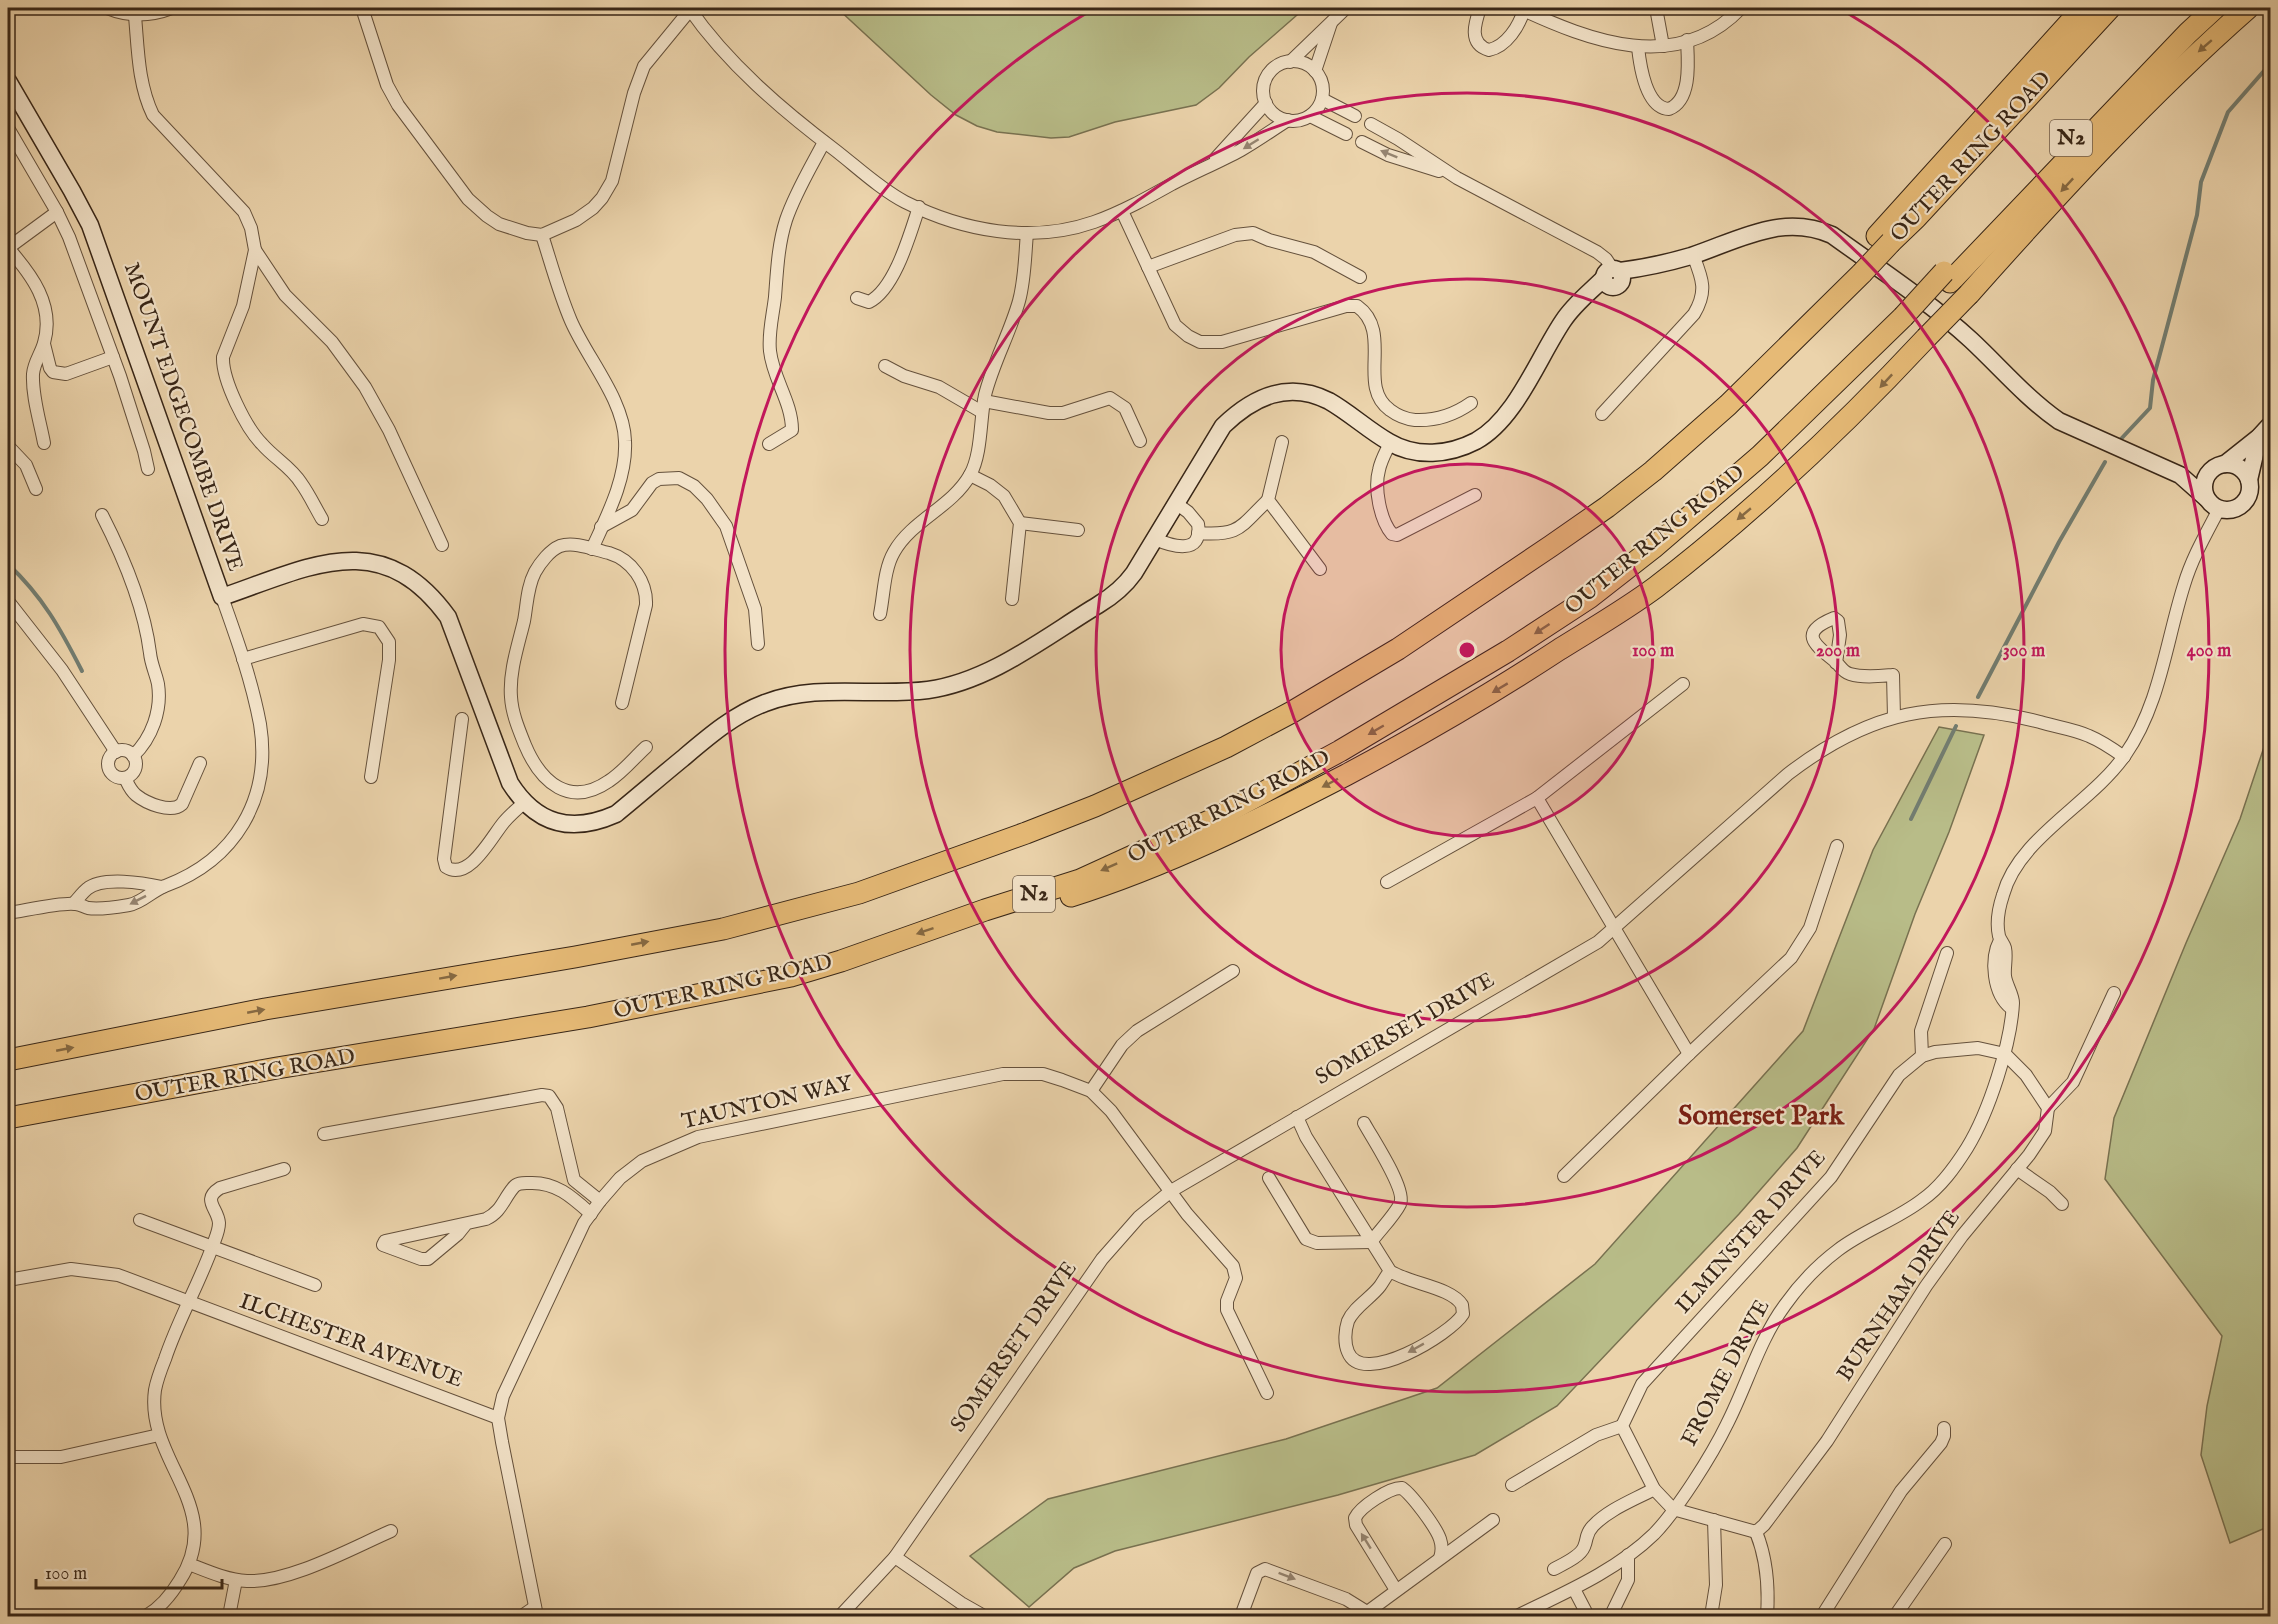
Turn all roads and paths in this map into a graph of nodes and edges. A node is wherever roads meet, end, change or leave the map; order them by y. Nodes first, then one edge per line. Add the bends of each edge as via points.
1 (107, 8) edge
2 (172, 8) edge
3 (362, 8) edge
4 (1346, 8) edge
5 (1480, 8) edge
6 (1656, 8) edge
7 (1741, 8) edge
8 (2083, 8) edge
9 (2101, 8) edge
10 (2110, 8) edge
11 (2201, 8) edge
12 (2215, 8) edge
13 (2248, 8) edge
14 (690, 9) edge
15 (1521, 9) edge
16 (135, 16) junction
17 (1332, 20) junction
18 (1687, 40) junction
19 (1663, 46) junction
20 (1638, 47) junction
21 (1290, 62) junction
22 (1315, 71) junction
23 (8, 81) edge
24 (1322, 99) junction
25 (1266, 104) junction
26 (1310, 116) junction
27 (1355, 116) dead end
28 (1288, 120) junction
29 (1371, 124) dead end
30 (8, 128) edge
31 (1346, 135) dead end
32 (824, 142) junction
33 (1362, 142) dead end
34 (1212, 163) junction
35 (1457, 178) junction
36 (919, 207) junction
37 (1122, 211) junction
38 (57, 212) junction
39 (1916, 218) junction
40 (1027, 233) junction
41 (542, 235) junction
42 (1884, 239) junction
43 (8, 248) edge
44 (255, 250) junction
45 (1693, 255) junction
46 (1148, 267) junction
47 (1612, 276) junction
48 (1360, 277) dead end
49 (1947, 277) junction
50 (857, 298) dead end
51 (1913, 326) junction
52 (44, 344) junction
53 (113, 357) junction
54 (885, 366) dead end
55 (1471, 403) dead end
56 (983, 407) junction
57 (1602, 414) dead end
58 (2265, 431) edge
59 (1140, 441) dead end
60 (1282, 442) dead end
61 (44, 443) dead end
62 (1390, 443) junction
63 (769, 444) dead end
64 (8, 446) edge
65 (2218, 467) junction
66 (148, 469) dead end
67 (970, 475) junction
68 (2180, 475) junction
69 (2249, 480) junction
70 (36, 489) dead end
71 (1474, 495) dead end
72 (2206, 498) junction
73 (1268, 500) junction
74 (1177, 504) junction
75 (2219, 509) junction
76 (102, 515) dead end
77 (322, 519) dead end
78 (1020, 523) junction
79 (602, 527) junction
80 (1078, 530) dead end
81 (1198, 533) junction
82 (1155, 539) junction
83 (442, 545) dead end
84 (592, 549) junction
85 (1320, 569) dead end
86 (222, 597) junction
87 (1012, 598) dead end
88 (8, 601) edge
89 (880, 614) dead end
90 (758, 644) dead end
91 (243, 659) junction
92 (1836, 663) dead end
93 (1683, 684) dead end
94 (622, 703) dead end
95 (1893, 717) junction
96 (462, 719) dead end
97 (646, 747) dead end
98 (116, 752) junction
99 (133, 756) junction
100 (2124, 757) junction
101 (200, 763) dead end
102 (371, 777) dead end
103 (125, 778) junction
104 (1537, 798) junction
105 (525, 802) junction
106 (1837, 846) dead end
107 (1387, 882) dead end
108 (162, 887) junction
109 (74, 903) junction
110 (985, 910) junction
111 (8, 913) edge
112 (1615, 927) junction
113 (1947, 953) dead end
114 (1233, 971) dead end
115 (2114, 993) dead end
116 (1689, 1054) junction
117 (2005, 1054) junction
118 (1922, 1056) junction
119 (8, 1060) edge
120 (1091, 1091) junction
121 (2048, 1107) junction
122 (1297, 1117) junction
123 (8, 1118) edge
124 (1364, 1123) dead end
125 (324, 1134) dead end
126 (284, 1169) dead end
127 (2018, 1169) junction
128 (1564, 1176) dead end
129 (1269, 1178) dead end
130 (1171, 1191) junction
131 (600, 1201) junction
132 (2062, 1204) dead end
133 (591, 1214) junction
134 (140, 1220) dead end
135 (466, 1224) junction
136 (1371, 1242) junction
137 (213, 1247) junction
138 (1390, 1271) junction
139 (8, 1280) edge
140 (315, 1285) dead end
141 (188, 1303) junction
142 (1267, 1393) dead end
143 (498, 1418) junction
144 (1623, 1426) junction
145 (1944, 1428) dead end
146 (159, 1435) junction
147 (8, 1457) edge
148 (1512, 1485) dead end
149 (1654, 1489) junction
150 (1673, 1509) junction
151 (1493, 1520) dead end
152 (1714, 1520) junction
153 (392, 1531) dead end
154 (1756, 1532) junction
155 (1945, 1544) dead end
156 (1628, 1555) junction
157 (895, 1557) junction
158 (1440, 1558) junction
159 (189, 1564) junction
160 (1554, 1569) dead end
161 (236, 1580) junction
162 (1574, 1589) junction
163 (1396, 1590) junction
164 (536, 1612) edge
165 (1612, 1613) dead end
166 (1364, 1614) edge
167 (146, 1617) edge
168 (230, 1617) edge
169 (522, 1617) edge
170 (840, 1617) edge
171 (984, 1617) edge
172 (1241, 1617) edge
173 (1517, 1617) edge
174 (1588, 1617) edge
175 (1711, 1617) edge
176 (1767, 1617) edge
177 (1822, 1617) edge
178 (1895, 1617) edge

1 - 16 street
2 - 16 street
3 - 41 street via 387,85 398,105 468,199 499,224
4 - 17 street
5 - 15 street via 1475,39 1489,50 1514,31 1521,19
6 - 19 street
7 - 18 street via 1710,32
8 - 42 highway
9 - 39 highway
10 - 39 highway, OUTER RING ROAD / N2
11 - 49 highway, OUTER RING ROAD / N2 via 2105,101
12 - 49 highway
13 -> 51 highway, bridge via 2196,54 2070,182 1969,294
14 - 32 street via 763,90
14 - 41 street via 644,66 612,181 602,198 576,220
15 - 20 street via 1581,34
16 - 44 street via 142,85 153,115 244,212
17 - 21 street
17 - 22 street
18 - 19 street
18 - 20 street via 1682,97 1669,110 1654,102 1642,72
19 - 20 street
21 - 22 street
21 - 25 street via 1273,69 1268,77 1264,85
22 - 24 street via 1322,84
23 - 86 street, MOUNT EDGECOMBE DRIVE via 90,225
24 - 26 street
24 - 27 street
25 - 28 street
25 - 34 street
26 - 28 street
26 - 31 street
28 -> 34 street
29 - 35 street
30 - 38 street
32 - 36 street via 889,192
32 - 63 street via 793,202 778,256 770,351 792,416 792,430
35 -> 33 street
34 - 37 street
35 - 47 street via 1597,252
36 - 40 street via 964,225
36 - 50 street via 893,275 876,299 869,302
37 - 40 street via 1063,230
37 - 46 street
38 - 43 street
38 - 53 street
39 - 42 highway, OUTER RING ROAD / N2
40 - 56 street via 1019,302
41 - 79 street via 571,321 624,426 625,458
119 -> 42 highway, OUTER RING ROAD / N2, bridge via 265,1009 723,929 859,893 1085,810 1170,774 1292,712 1398,649 1607,507 1720,412 1780,354
43 - 52 street via 38,288 45,309
44 - 77 street via 243,306 223,365 240,414 260,443 301,482
44 - 83 street via 285,295 332,342 366,387
45 - 47 street
45 - 57 street via 1703,289 1700,305
45 - 68 street via 1774,227 1807,226 1832,235 1906,287 1970,339 2041,409 2059,421
46 - 48 street via 1235,235 1253,233 1314,252
46 - 55 street via 1175,326 1200,342 1222,342 1354,306 1362,310 1371,324 1375,388 1388,408 1402,418 1430,420 1444,418
47 - 62 street, MOUNT EDGECOMBE DRIVE via 1583,298 1563,321 1506,414 1479,439 1446,452 1425,453
49 - 51 highway, OUTER RING ROAD / N2, bridge
51 -> 110 highway, OUTER RING ROAD / N2 via 1653,548 1589,598 1508,651 1385,725 1218,817 1080,879
51 -> 110 highway via 1874,394 1775,487 1655,587 1505,686 1399,747 1198,847 1118,881 1062,899
52 - 53 street via 50,368 59,374 66,375
52 - 61 street via 33,375
53 - 66 street
54 - 56 street
56 - 59 street via 1063,413 1110,398 1125,408
56 - 67 street
58 - 65 street
58 - 69 street
60 - 73 street
62 - 71 street via 1377,480 1382,513 1392,534 1397,535
62 - 74 street, MOUNT EDGECOMBE DRIVE via 1314,395 1289,392 1264,396 1223,426
64 - 70 street via 26,465
65 - 68 street
65 - 69 street via 2240,469
65 - 72 street via 2204,484
67 - 78 street via 1004,496
67 - 89 street via 946,504 894,550
68 - 72 street
69 - 75 street via 2249,494 2242,505 2233,510
72 - 75 street
73 - 81 street via 1230,533
73 - 85 street
74 - 81 street via 1198,524
74 - 82 street, MOUNT EDGECOMBE DRIVE
75 - 100 street via 2186,576 2153,698
76 - 99 street via 118,546 145,621 158,685 155,722
78 - 80 street
78 - 87 street
79 - 84 street
79 - 90 street via 632,510 659,478 679,478 694,486 726,526 755,609
81 - 82 street via 1193,543 1183,547
82 - 105 street, MOUNT EDGECOMBE DRIVE via 1130,579 1113,596 984,673 928,690 803,693 765,702 718,729 616,814 597,823 564,824 544,817
84 - 94 street via 614,555 634,569 645,589 646,605
84 - 97 street via 571,544 560,546 535,572 510,681 511,705 539,773 567,792 587,792 608,782
86 - 91 street
86 - 105 street, MOUNT EDGECOMBE DRIVE via 316,564 343,560 384,565 416,581 448,617 510,783
88 - 98 street via 62,670
91 - 102 street via 363,624 379,627 389,642 390,660
91 - 108 street via 261,741 255,796 243,824 224,849 200,869
92 - 95 street via 1853,675 1893,675
93 - 104 street
95 - 100 street, SOMERSET DRIVE via 1939,709 2005,713 2088,735
95 - 112 street, SOMERSET DRIVE via 1857,730 1806,760
96 - 105 street via 446,867 455,871 474,861 505,820
98 - 99 street via 127,751
98 - 103 street via 109,759 109,769 115,776
99 - 103 street via 135,769
100 - 117 street, FROME DRIVE via 2091,794 2034,843 2010,875 2003,895 2000,940 1996,947 1996,980 2011,1008
101 - 103 street via 182,804 171,809 137,796
104 - 107 street
104 - 112 street
106 - 116 street via 1801,944
108 -> 109 street via 132,905 90,908
108 - 109 street via 130,880 108,883 88,887
109 - 111 street
110 -> 123 highway, OUTER RING ROAD / N2 via 841,962 717,992
112 - 116 street
112 - 122 street, SOMERSET DRIVE via 1598,942
113 - 118 street via 1921,1031
114 - 120 street via 1137,1031 1122,1045
115 - 121 street via 2073,1082
116 - 128 street
117 - 118 street, ILMINSTER DRIVE via 1978,1048
117 - 121 street via 2026,1075
117 - 150 street, FROME DRIVE via 1974,1136 1945,1180 1923,1200 1838,1249 1784,1306 1725,1428
118 - 144 street, ILMINSTER DRIVE via 1899,1075 1851,1149 1808,1204 1642,1384
120 - 130 street, TAUNTON WAY via 1127,1131
120 - 131 street, TAUNTON WAY via 1043,1074 1002,1074 698,1137 642,1161
121 - 127 street, BURNHAM DRIVE via 2045,1131
122 - 130 street, SOMERSET DRIVE
122 - 136 street
124 - 136 street via 1399,1185 1402,1198
125 - 131 street via 549,1096 557,1108 573,1177
126 - 137 street via 238,1181 213,1193 211,1200 219,1224
127 - 132 street
127 - 154 street, BURNHAM DRIVE via 1962,1236 1827,1441
129 - 136 street via 1306,1239 1317,1243
130 - 142 street, TAUNTON WAY via 1233,1266 1236,1278 1227,1310
130 - 157 street, SOMERSET DRIVE via 1139,1217 1102,1259
131 - 133 street, TAUNTON WAY
133 - 135 street via 554,1186 520,1183 490,1217
133 - 143 street, TAUNTON WAY via 509,1381
134 - 137 street
135 - 135 street via 385,1241 382,1245 428,1259
136 - 138 street
137 - 140 street
137 - 141 street
138 -> 138 street via 1449,1293 1460,1301 1463,1314 1445,1330 1398,1358 1381,1364 1359,1363 1346,1348 1347,1324
139 - 141 street, ILCHESTER AVENUE via 56,1271 92,1270 118,1275
141 - 143 street, ILCHESTER AVENUE
141 - 146 street via 155,1388 154,1414
143 - 164 street, TAUNTON WAY
144 - 148 street via 1596,1435
144 - 149 street
145 - 177 street via 1941,1443 1901,1491
146 - 147 street via 61,1457
146 - 159 street via 192,1511 194,1537
149 - 150 street
149 - 160 street via 1605,1515 1585,1537 1581,1552
150 - 152 street
150 - 156 street, FROME DRIVE via 1655,1532
151 - 158 street
152 - 154 street
152 - 175 street via 1716,1585
153 - 161 street via 283,1577
154 - 176 street via 1766,1566
155 - 178 street
156 - 162 street, FROME DRIVE
156 - 165 street via 1628,1580
157 - 170 street, SOMERSET DRIVE
157 - 171 street
158 - 163 street
163 -> 158 street via 1356,1525 1355,1518 1362,1508 1401,1488 1437,1532 1442,1545
159 - 161 street
159 - 167 street via 167,1598
161 - 168 street
162 - 173 street, FROME DRIVE
162 - 174 street
163 - 166 street
164 - 169 street
172 -> 166 street via 1257,1573 1265,1569 1346,1599

